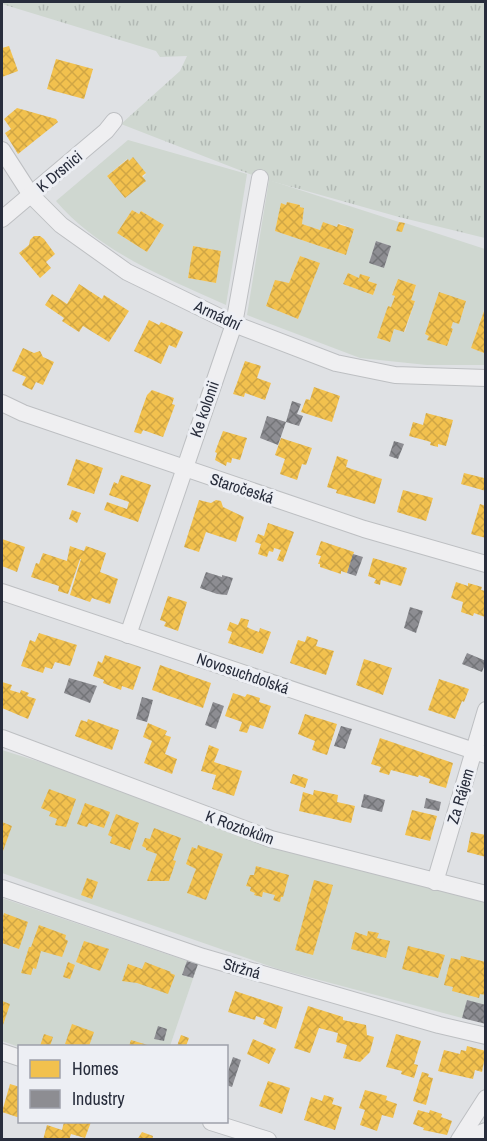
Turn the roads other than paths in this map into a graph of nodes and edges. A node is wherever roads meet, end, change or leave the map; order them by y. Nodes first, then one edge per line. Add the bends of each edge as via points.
1 (114, 121) dead end
2 (2, 150) edge
3 (260, 178) dead end
4 (31, 195) junction
5 (2, 219) edge
6 (234, 324) junction
7 (486, 378) edge
8 (2, 403) edge
9 (184, 469) junction
10 (486, 564) edge
11 (2, 592) edge
12 (128, 634) junction
13 (486, 710) edge
14 (2, 738) edge
15 (480, 753) edge
16 (435, 882) junction
17 (2, 888) edge
18 (486, 894) edge
19 (486, 1036) edge
20 (2, 1052) edge
21 (18, 1057) edge
22 (486, 1098) edge
23 (214, 1123) edge
24 (486, 1131) edge
25 (268, 1140) edge
26 (461, 1140) edge

1 - 4 street, K Drsnici
2 - 4 street, Armádní
3 - 6 street, Ke kolonii
4 - 5 street, K Drsnici
4 - 6 street, Armádní via 61,225 127,272
6 - 7 street, Armádní via 336,363 395,375
6 - 9 street, Ke kolonii
8 - 9 street, Staročeská
9 - 10 street, Staročeská via 364,529
9 - 12 street, Ke kolonii
11 - 12 street, Novosuchdolská
12 - 15 street, Novosuchdolská
13 - 15 street, Za Rájem
14 - 16 street, K Roztokům via 271,839
15 - 16 street, Za Rájem
16 - 18 street, K Roztokům
17 - 19 street, Stržná via 203,957
20 - 21 street
22 - 26 street
23 - 25 street
24 - 26 street

